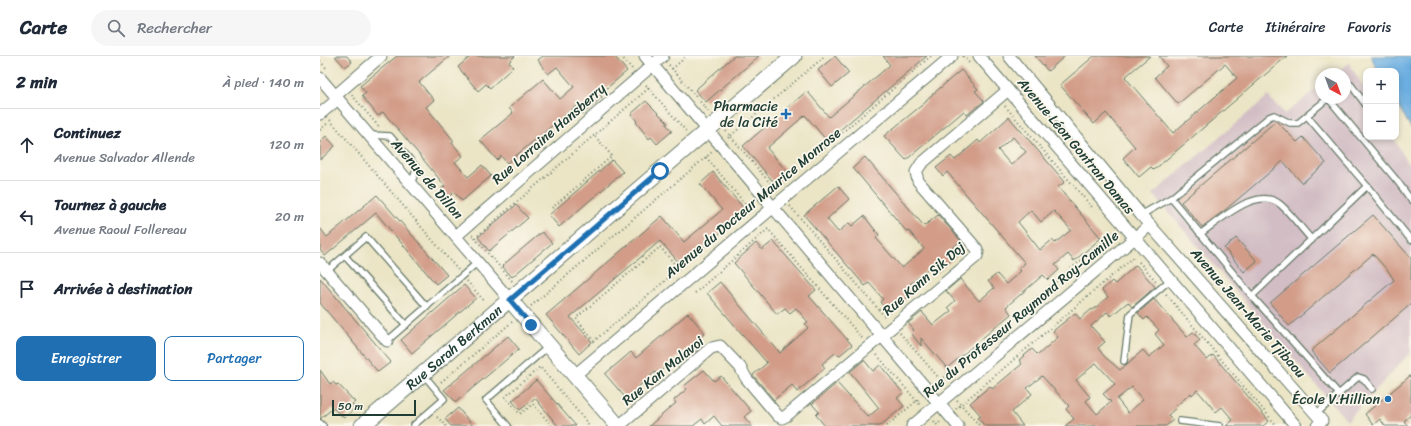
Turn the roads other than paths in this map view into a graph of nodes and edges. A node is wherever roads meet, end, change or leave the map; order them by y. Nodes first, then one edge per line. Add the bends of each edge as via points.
1 (381, 56) edge
2 (645, 56) edge
3 (794, 56) edge
4 (952, 56) edge
5 (979, 56) edge
6 (1009, 56) edge
7 (665, 59) edge
8 (653, 65) junction
9 (320, 78) edge
10 (1351, 85) edge
11 (1008, 90) junction
12 (336, 98) junction
13 (1321, 104) edge
14 (1333, 104) edge
15 (1365, 104) edge
16 (322, 113) edge
17 (1307, 116) junction
18 (711, 124) junction
19 (369, 135) junction
20 (411, 184) junction
21 (1367, 186) junction
22 (1171, 198) junction
23 (1411, 200) edge
24 (773, 206) junction
25 (1141, 215) junction
26 (1150, 224) junction
27 (1200, 234) junction
28 (456, 236) junction
29 (1134, 238) junction
30 (1312, 240) junction
31 (1411, 240) edge
32 (345, 256) junction
33 (478, 262) junction
34 (323, 267) edge
35 (1170, 280) junction
36 (1252, 296) junction
37 (510, 300) junction
38 (427, 307) junction
39 (406, 325) junction
40 (882, 336) junction
41 (388, 341) joint
42 (550, 346) junction
43 (1124, 361) dead end
44 (423, 374) junction
45 (575, 375) junction
46 (1372, 389) dead end
47 (1339, 394) junction
48 (939, 403) junction
49 (1180, 421) dead end
50 (1320, 422) edge
51 (320, 423) edge
52 (323, 426) edge
53 (362, 426) edge
54 (414, 426) edge
55 (508, 426) edge
56 (619, 426) edge
57 (912, 426) edge
58 (958, 426) edge
59 (1220, 426) edge
60 (1296, 426) edge

1 - 12 street
2 - 8 street
3 - 18 main road, Rue Sarah Berkman
4 - 24 street, Avenue du Docteur Maurice Monrose
5 - 11 street, Avenue Léon Gontran Damas
6 - 25 street, Avenue Léon Gontran Damas
7 - 8 street, Rue Lorraine Hansberry
8 - 18 street
8 - 28 street, Rue Lorraine Hansberry
9 - 12 street, Avenue de Dillon
10 - 15 lane
11 - 29 street, Avenue Léon Gontran Damas
11 - 40 street, Rue Kann Sik Doj via 921,164 916,172 918,180 977,249 977,256
12 - 16 street
12 - 19 street, Avenue de Dillon
13 - 17 lane
14 - 23 lane
17 - 21 lane
17 - 22 lane via 1298,123 1290,123 1274,115 1269,117
18 - 24 street
18 - 37 main road, Rue Sarah Berkman
19 - 20 street, Avenue de Dillon
19 - 20 lane via 390,136 417,168
20 - 28 street, Avenue de Dillon
21 - 30 lane
21 - 31 lane
22 - 25 lane
22 - 27 lane
24 - 40 street
24 - 45 street, Avenue du Docteur Maurice Monrose
25 - 26 street, Avenue Léon Gontran Damas
26 - 29 street, Rue du Professeur Raymond Roy-Camille
26 - 50 street, Avenue Jean-Marie Tjibaou
27 - 30 lane via 1238,208 1261,198 1270,198 1280,204
27 - 36 lane
28 - 33 street, Avenue de Dillon
29 - 35 street
29 - 48 street, Rue du Professeur Raymond Roy-Camille
30 - 36 lane
32 - 34 lane
32 - 38 lane via 366,237
32 - 39 lane
33 - 37 street, Avenue de Dillon
33 - 38 lane
34 - 41 street
35 - 43 lane via 1130,314
35 - 60 street
36 - 47 lane
37 - 42 main road
37 - 44 main road, Rue Sarah Berkman
38 - 39 lane
39 - 41 lane
40 - 48 street
40 - 56 street, Rue Kan Malavoi via 782,418 746,378 727,351 720,346 710,348
42 - 45 main road
42 - 55 lane via 486,400
44 - 53 main road, Rue Sarah Berkman
44 - 54 lane via 444,399
45 - 56 main road
46 - 47 lane via 1364,379 1358,377
47 - 50 lane
48 - 57 street, Rue du Professeur Raymond Roy-Camille
48 - 58 street
49 - 59 lane
51 - 52 lane

